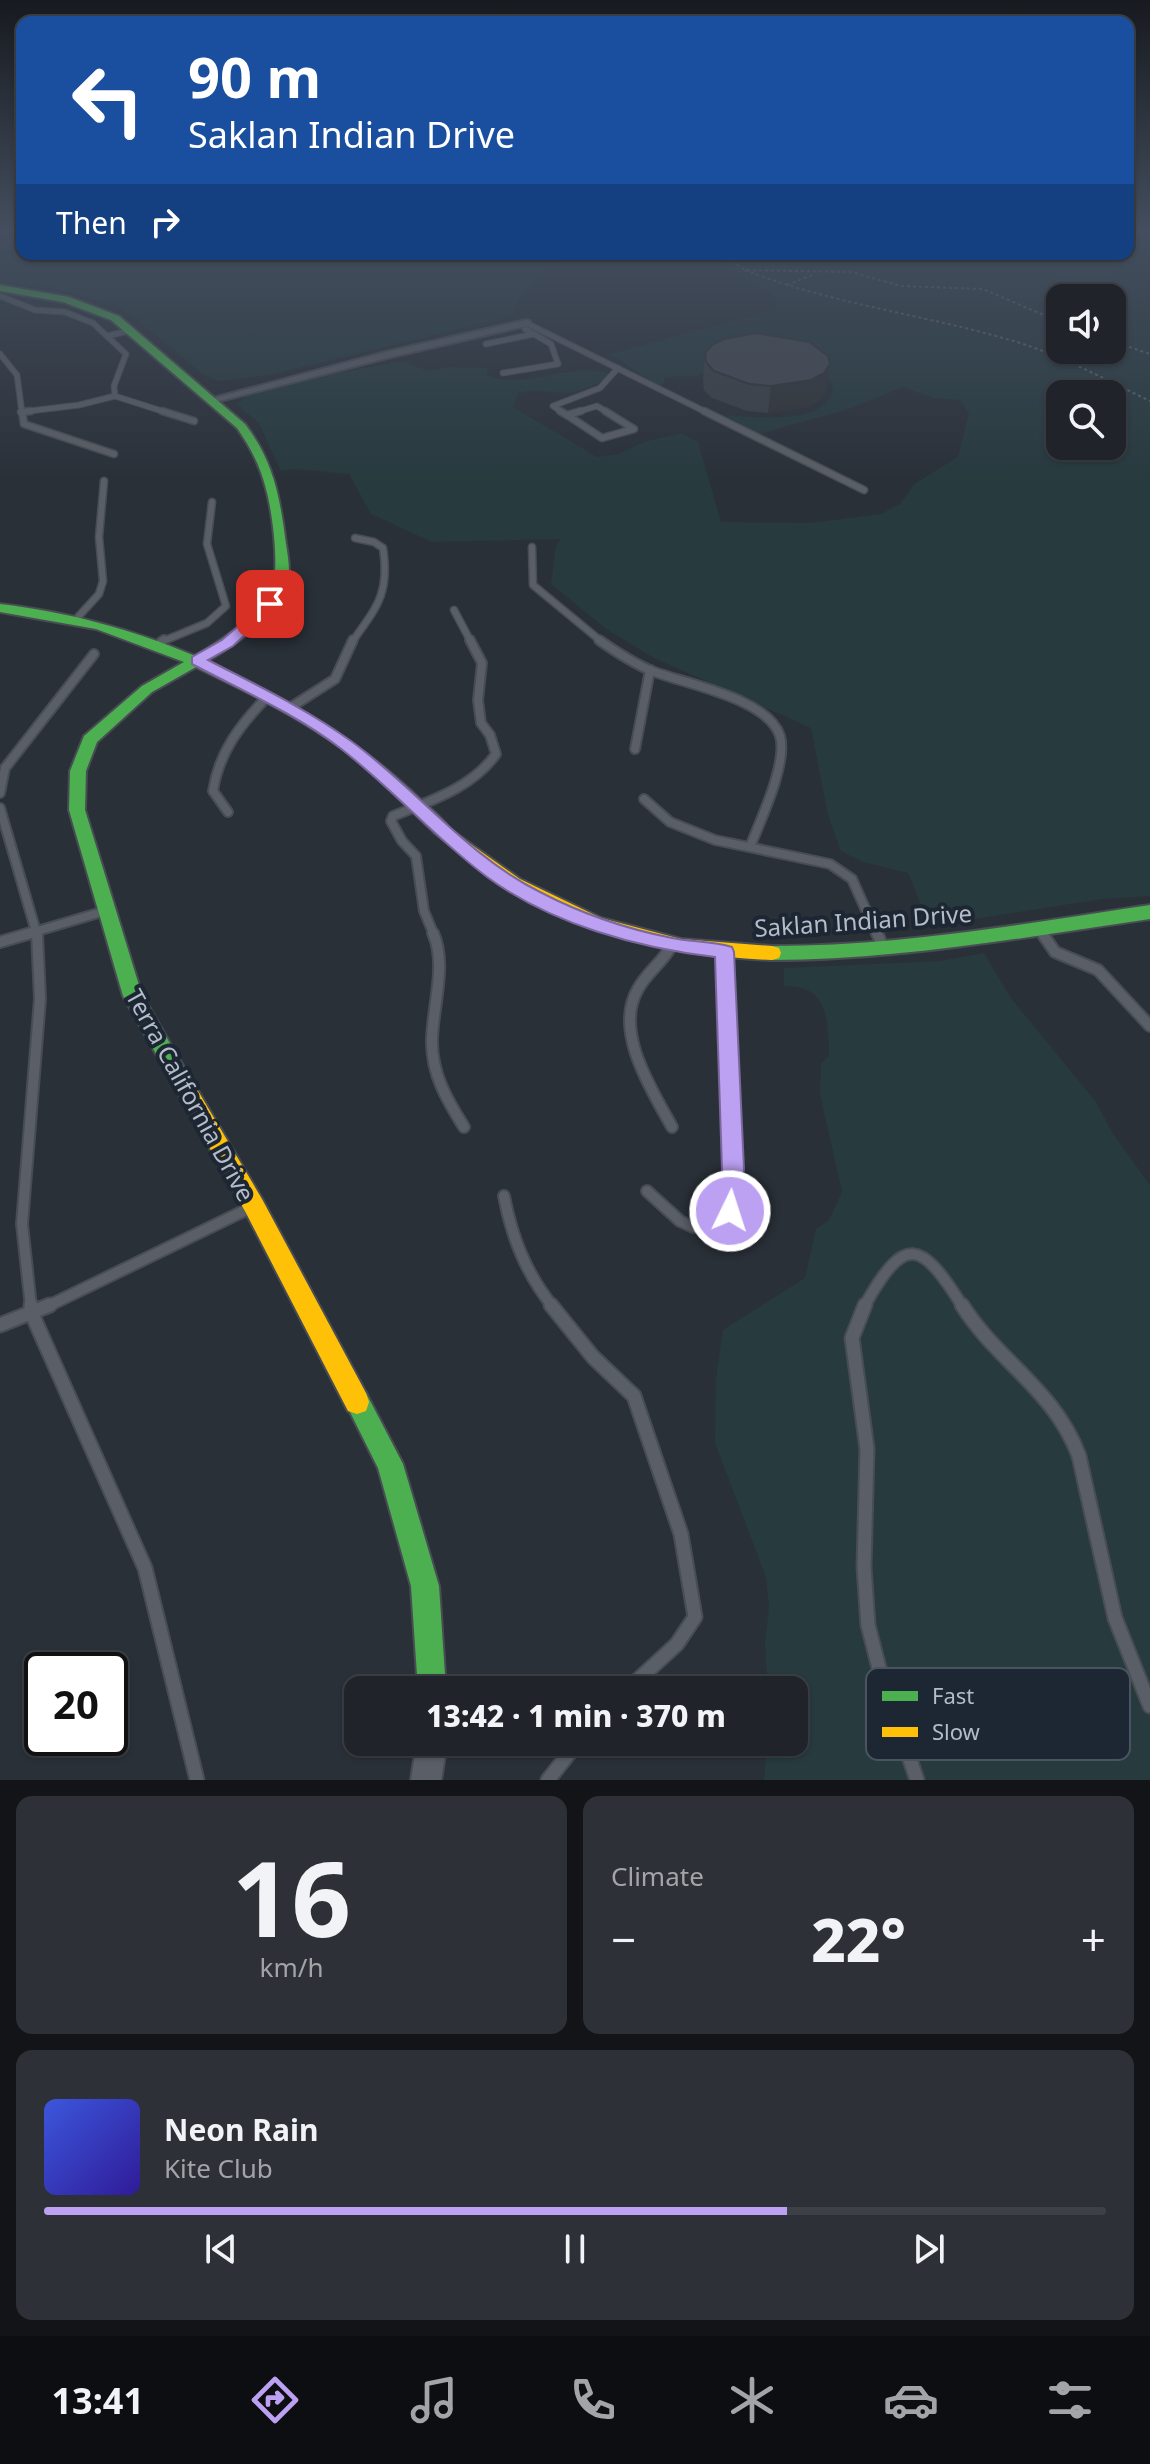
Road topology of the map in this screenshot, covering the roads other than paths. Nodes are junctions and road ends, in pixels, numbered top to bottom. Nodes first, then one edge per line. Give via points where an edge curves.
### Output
1 (70, 314) edge
2 (106, 314) edge
3 (520, 323) junction
4 (132, 330) junction
5 (534, 334) junction
6 (107, 336) junction
7 (486, 344) dead end
8 (0, 354) edge
9 (618, 368) junction
10 (503, 373) dead end
11 (115, 396) junction
12 (212, 400) junction
13 (21, 412) junction
14 (566, 415) junction
15 (194, 421) dead end
16 (114, 454) dead end
17 (104, 481) dead end
18 (864, 490) dead end
19 (212, 502) dead end
20 (355, 538) dead end
21 (532, 547) dead end
22 (0, 608) edge
23 (454, 610) dead end
24 (78, 617) junction
25 (161, 642) junction
26 (94, 654) dead end
27 (197, 660) junction
28 (650, 670) junction
29 (267, 697) junction
30 (288, 709) junction
31 (635, 749) dead end
32 (0, 793) edge
33 (644, 799) dead end
34 (416, 806) junction
35 (0, 808) edge
36 (228, 812) dead end
37 (750, 847) junction
38 (105, 911) junction
39 (1150, 912) edge
40 (1039, 928) junction
41 (37, 931) junction
42 (0, 942) edge
43 (672, 945) junction
44 (883, 947) junction
45 (725, 952) junction
46 (1150, 1026) edge
47 (464, 1127) dead end
48 (672, 1127) dead end
49 (647, 1191) dead end
50 (504, 1196) dead end
51 (254, 1206) junction
52 (32, 1314) junction
53 (0, 1325) edge
54 (879, 1668) edge
55 (431, 1676) edge
56 (642, 1676) edge
57 (1150, 1706) edge
58 (430, 1756) edge
59 (565, 1756) edge
60 (910, 1760) edge
61 (197, 1780) edge
62 (426, 1780) edge
63 (548, 1780) edge
64 (917, 1780) edge

1 - 6 lane via 93,323
2 - 4 street, Terra California Drive
3 - 5 lane
3 - 9 lane
3 - 12 street
4 - 6 lane
4 - 12 street, Terra California Drive
5 - 7 lane
5 - 10 lane via 551,344 558,364
6 - 11 lane via 126,354
8 - 13 lane via 17,375
9 - 14 lane via 614,379 595,391 553,406
9 - 18 lane
11 - 13 lane
11 - 15 lane
12 - 27 street, Terra California Drive via 241,426 264,466 273,490 282,565 280,586 270,604 228,643
13 - 16 lane via 24,424
14 - 14 lane via 602,438 634,429 597,406
17 - 24 lane via 99,537 103,581 99,594
19 - 25 lane via 207,544 226,606 221,617
20 - 30 lane via 383,548 387,574 378,605 346,651 335,679
21 - 28 lane via 533,585 616,652
22 - 24 street, Saklan Indian Drive
23 - 34 lane via 482,663 481,723 496,754 489,769
24 - 25 street, Saklan Indian Drive
25 - 27 street, Saklan Indian Drive
26 - 32 lane via 5,768
27 - 29 street, Saklan Indian Drive
27 - 38 street, Terra California Drive via 147,689 112,719 90,740 78,771 77,810
28 - 31 lane
28 - 37 lane via 760,710 780,735 779,758
29 - 30 street, Saklan Indian Drive
29 - 36 lane via 235,731 215,769 213,791
30 - 34 street, Saklan Indian Drive via 360,755
33 - 37 lane via 686,830
34 - 43 street, Saklan Indian Drive via 496,874 533,897 607,927
34 - 47 lane via 391,821 416,856 424,911 440,948 432,1042 442,1092
35 - 41 lane
37 - 44 lane via 830,864 852,879
38 - 41 lane
38 - 51 street, Terra California Drive via 133,996
39 - 40 street, Saklan Indian Drive
40 - 44 street, Saklan Indian Drive
40 - 46 lane via 1055,952 1098,970
41 - 42 lane
41 - 52 lane via 40,999 22,1224
43 - 45 street, Saklan Indian Drive
43 - 48 lane via 665,960 635,990 631,1018 639,1065
44 - 45 street, Saklan Indian Drive
45 - 49 lane via 730,1211 693,1227
50 - 56 lane via 510,1228 531,1280 593,1357 634,1396 681,1534 695,1617 677,1644
51 - 52 lane
51 - 55 street, Terra California Drive via 390,1464 425,1586
52 - 53 lane
52 - 61 lane via 145,1568
54 - 57 lane via 868,1625 867,1449 852,1338 865,1303 906,1253 918,1254 937,1271 973,1322 1071,1435 1103,1577
58 - 62 street
59 - 63 lane
60 - 64 lane

